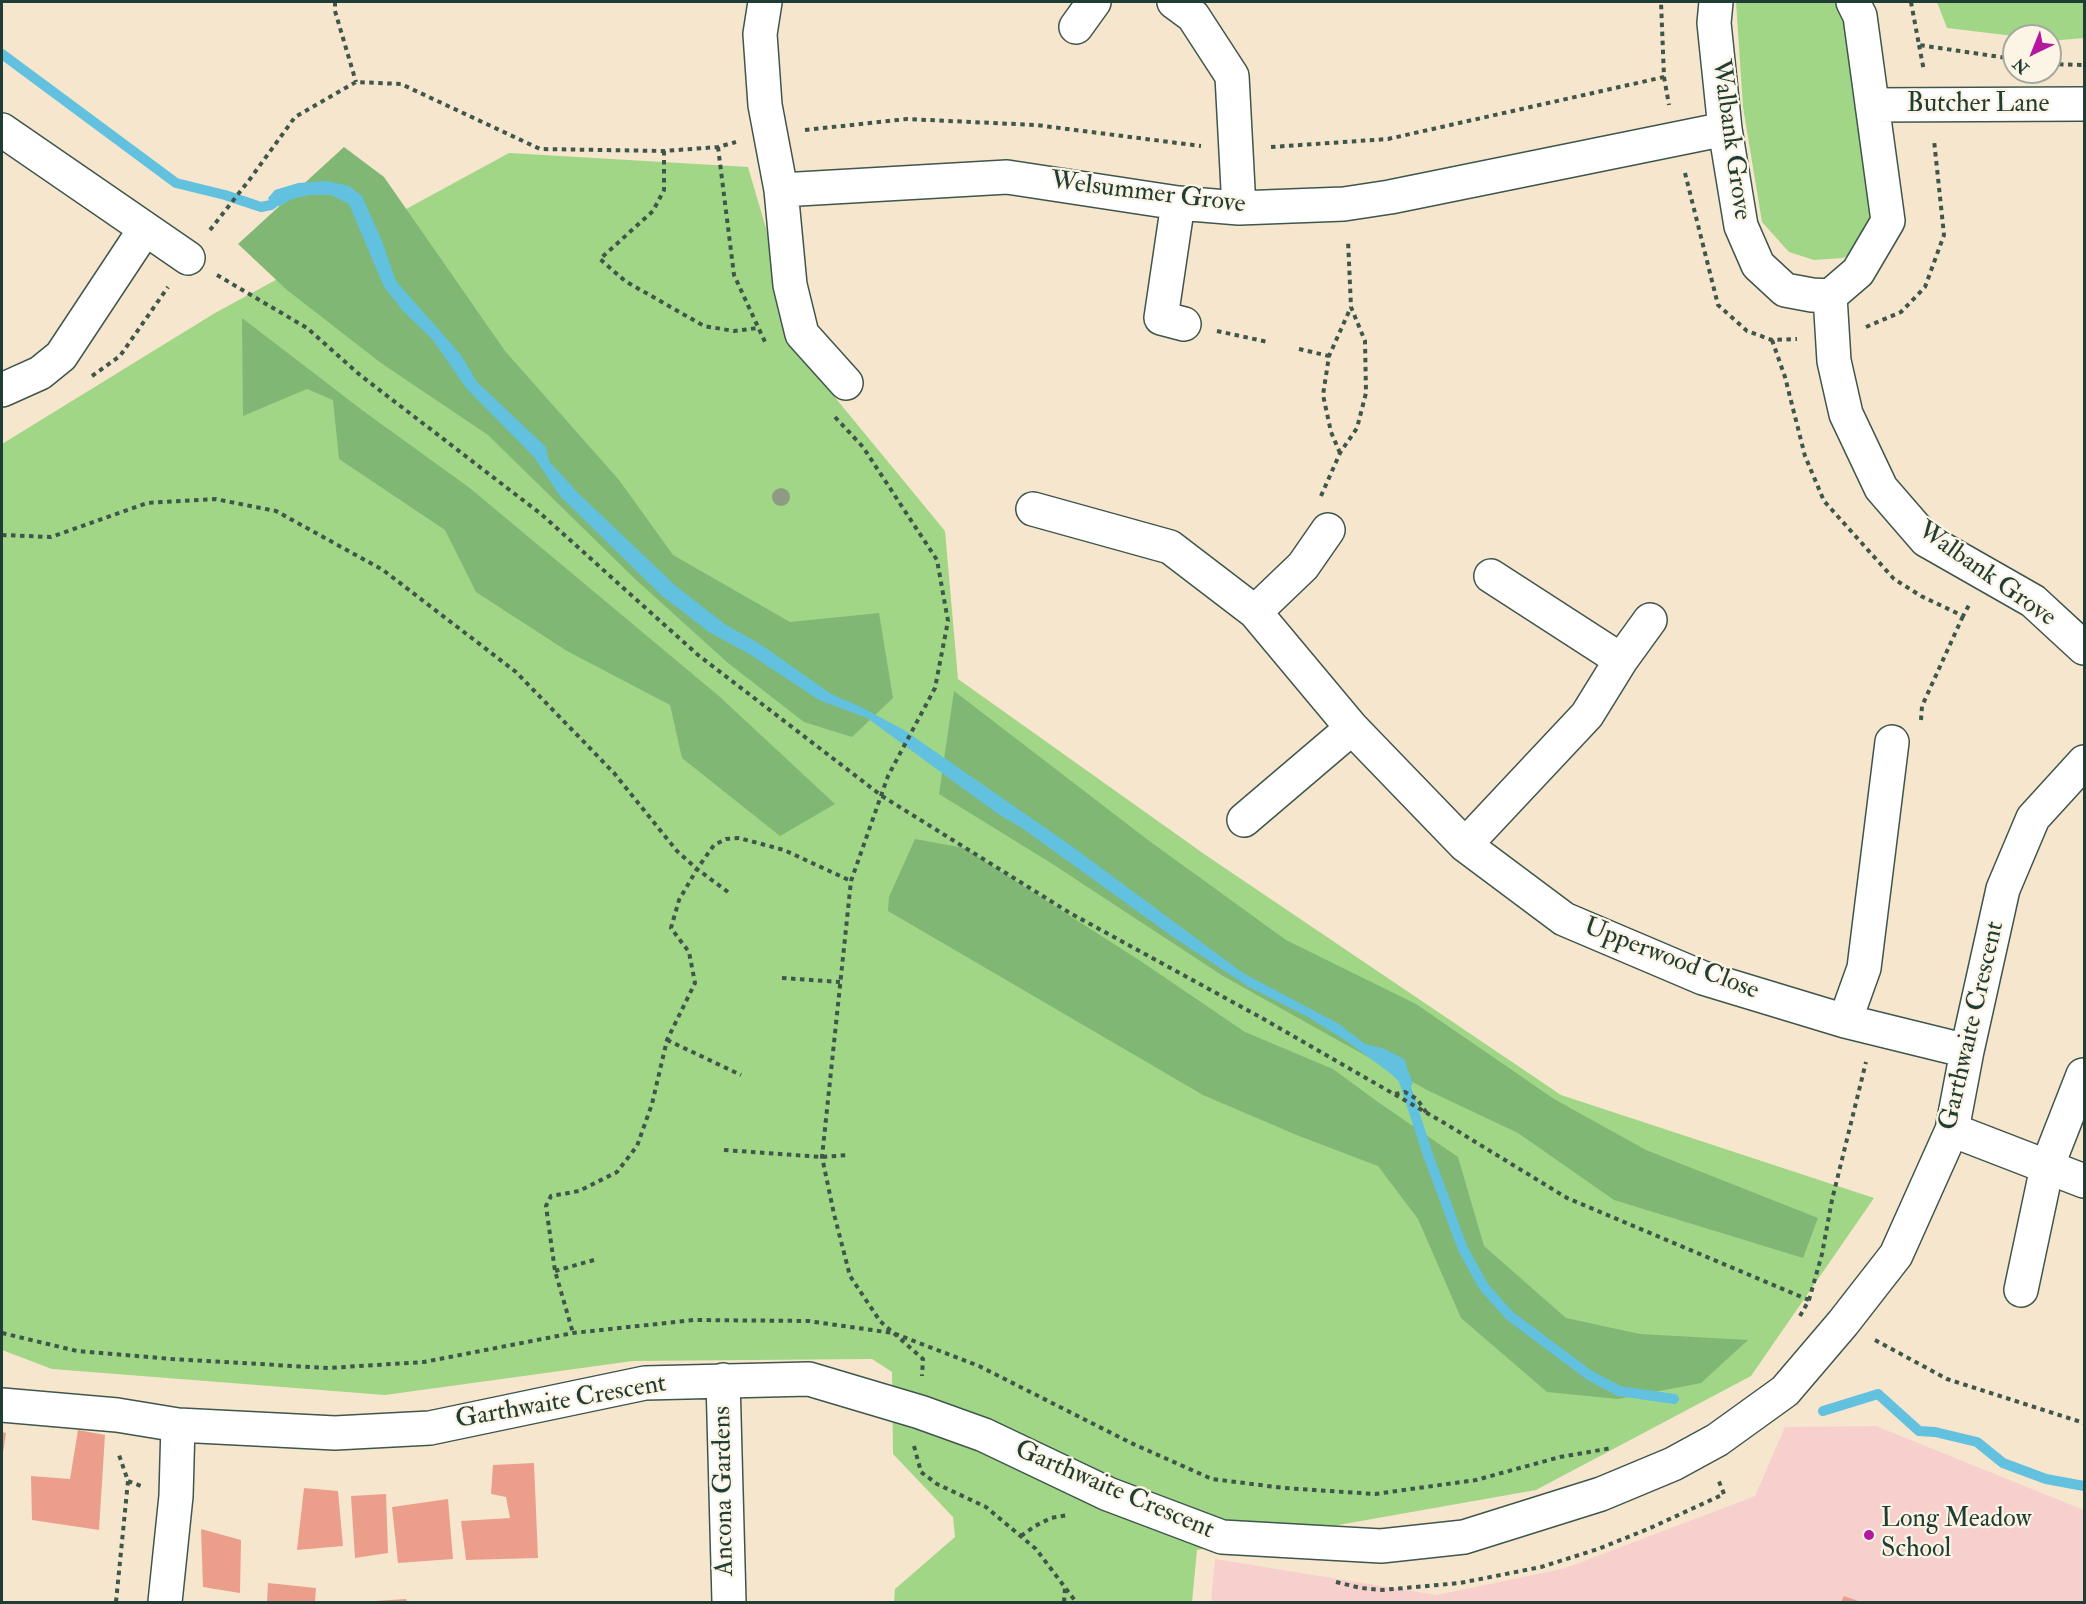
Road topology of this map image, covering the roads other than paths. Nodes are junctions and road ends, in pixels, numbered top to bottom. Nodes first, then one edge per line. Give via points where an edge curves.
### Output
1 (765, 2) edge
2 (1174, 2) edge
3 (1716, 2) edge
4 (1853, 2) edge
5 (2085, 104) edge
6 (1872, 105) junction
7 (1725, 129) junction
8 (2, 130) edge
9 (781, 190) junction
10 (1178, 203) junction
11 (1239, 208) junction
12 (146, 229) junction
13 (188, 258) road end
14 (1830, 296) junction
15 (1184, 324) road end
16 (846, 383) dead end
17 (2, 390) edge
18 (1033, 509) dead end
19 (1328, 530) road end
20 (1491, 576) dead end
21 (1256, 612) junction
22 (1650, 620) dead end
23 (2085, 648) edge
24 (1621, 660) junction
25 (1352, 728) junction
26 (1906, 735) road end
27 (2085, 762) edge
28 (1244, 820) dead end
29 (1465, 845) junction
30 (1859, 1025) junction
31 (1967, 1051) junction
32 (2084, 1075) edge
33 (1952, 1130) junction
34 (2047, 1167) junction
35 (2085, 1181) edge
36 (2021, 1290) dead end
37 (723, 1380) junction
38 (2, 1405) edge
39 (178, 1425) junction
40 (165, 1602) edge
41 (729, 1602) edge

1 - 9 street via 760,34 765,105
2 - 11 street via 1193,16 1232,76
3 - 7 street, Walbank Grove via 1714,23
4 - 6 street via 1860,16
5 - 6 street, Butcher Lane
6 - 14 street via 1888,221 1858,272
7 - 11 street, Welsummer Grove via 1390,197 1344,204
7 - 14 street, Walbank Grove via 1741,226 1758,265 1785,290
8 - 12 street
9 - 10 street, Welsummer Grove via 1007,177
9 - 16 street via 790,285 802,334
10 - 11 street, Welsummer Grove
10 - 15 street via 1161,318
12 - 13 street
12 - 17 street via 62,356 40,373
14 - 23 street, Walbank Grove via 1834,361 1846,414 1881,488 1926,540 2032,601
18 - 21 street, Upperwood Close via 1170,548
19 - 21 street via 1303,566
20 - 24 street
21 - 25 street, Upperwood Close
22 - 24 street
24 - 29 street via 1587,715
25 - 28 street
25 - 29 street, Upperwood Close
26 - 30 street via 1864,968
27 - 31 street, Garthwaite Crescent via 2033,818 2003,889
29 - 30 street, Upperwood Close via 1564,919 1703,978
30 - 31 street, Upperwood Close
31 - 33 street, Garthwaite Crescent
32 - 34 street
33 - 34 street
33 - 37 street, Garthwaite Crescent via 1896,1255 1785,1391 1717,1440 1673,1464 1601,1494 1464,1537 1381,1546 1222,1537 1108,1494 984,1435 920,1412 809,1379
34 - 35 street
34 - 36 street
37 - 39 street, Garthwaite Crescent via 645,1383 430,1428 335,1433
37 - 41 street, Ancona Gardens
38 - 39 street, Garthwaite Crescent via 117,1415
39 - 40 street via 176,1497

